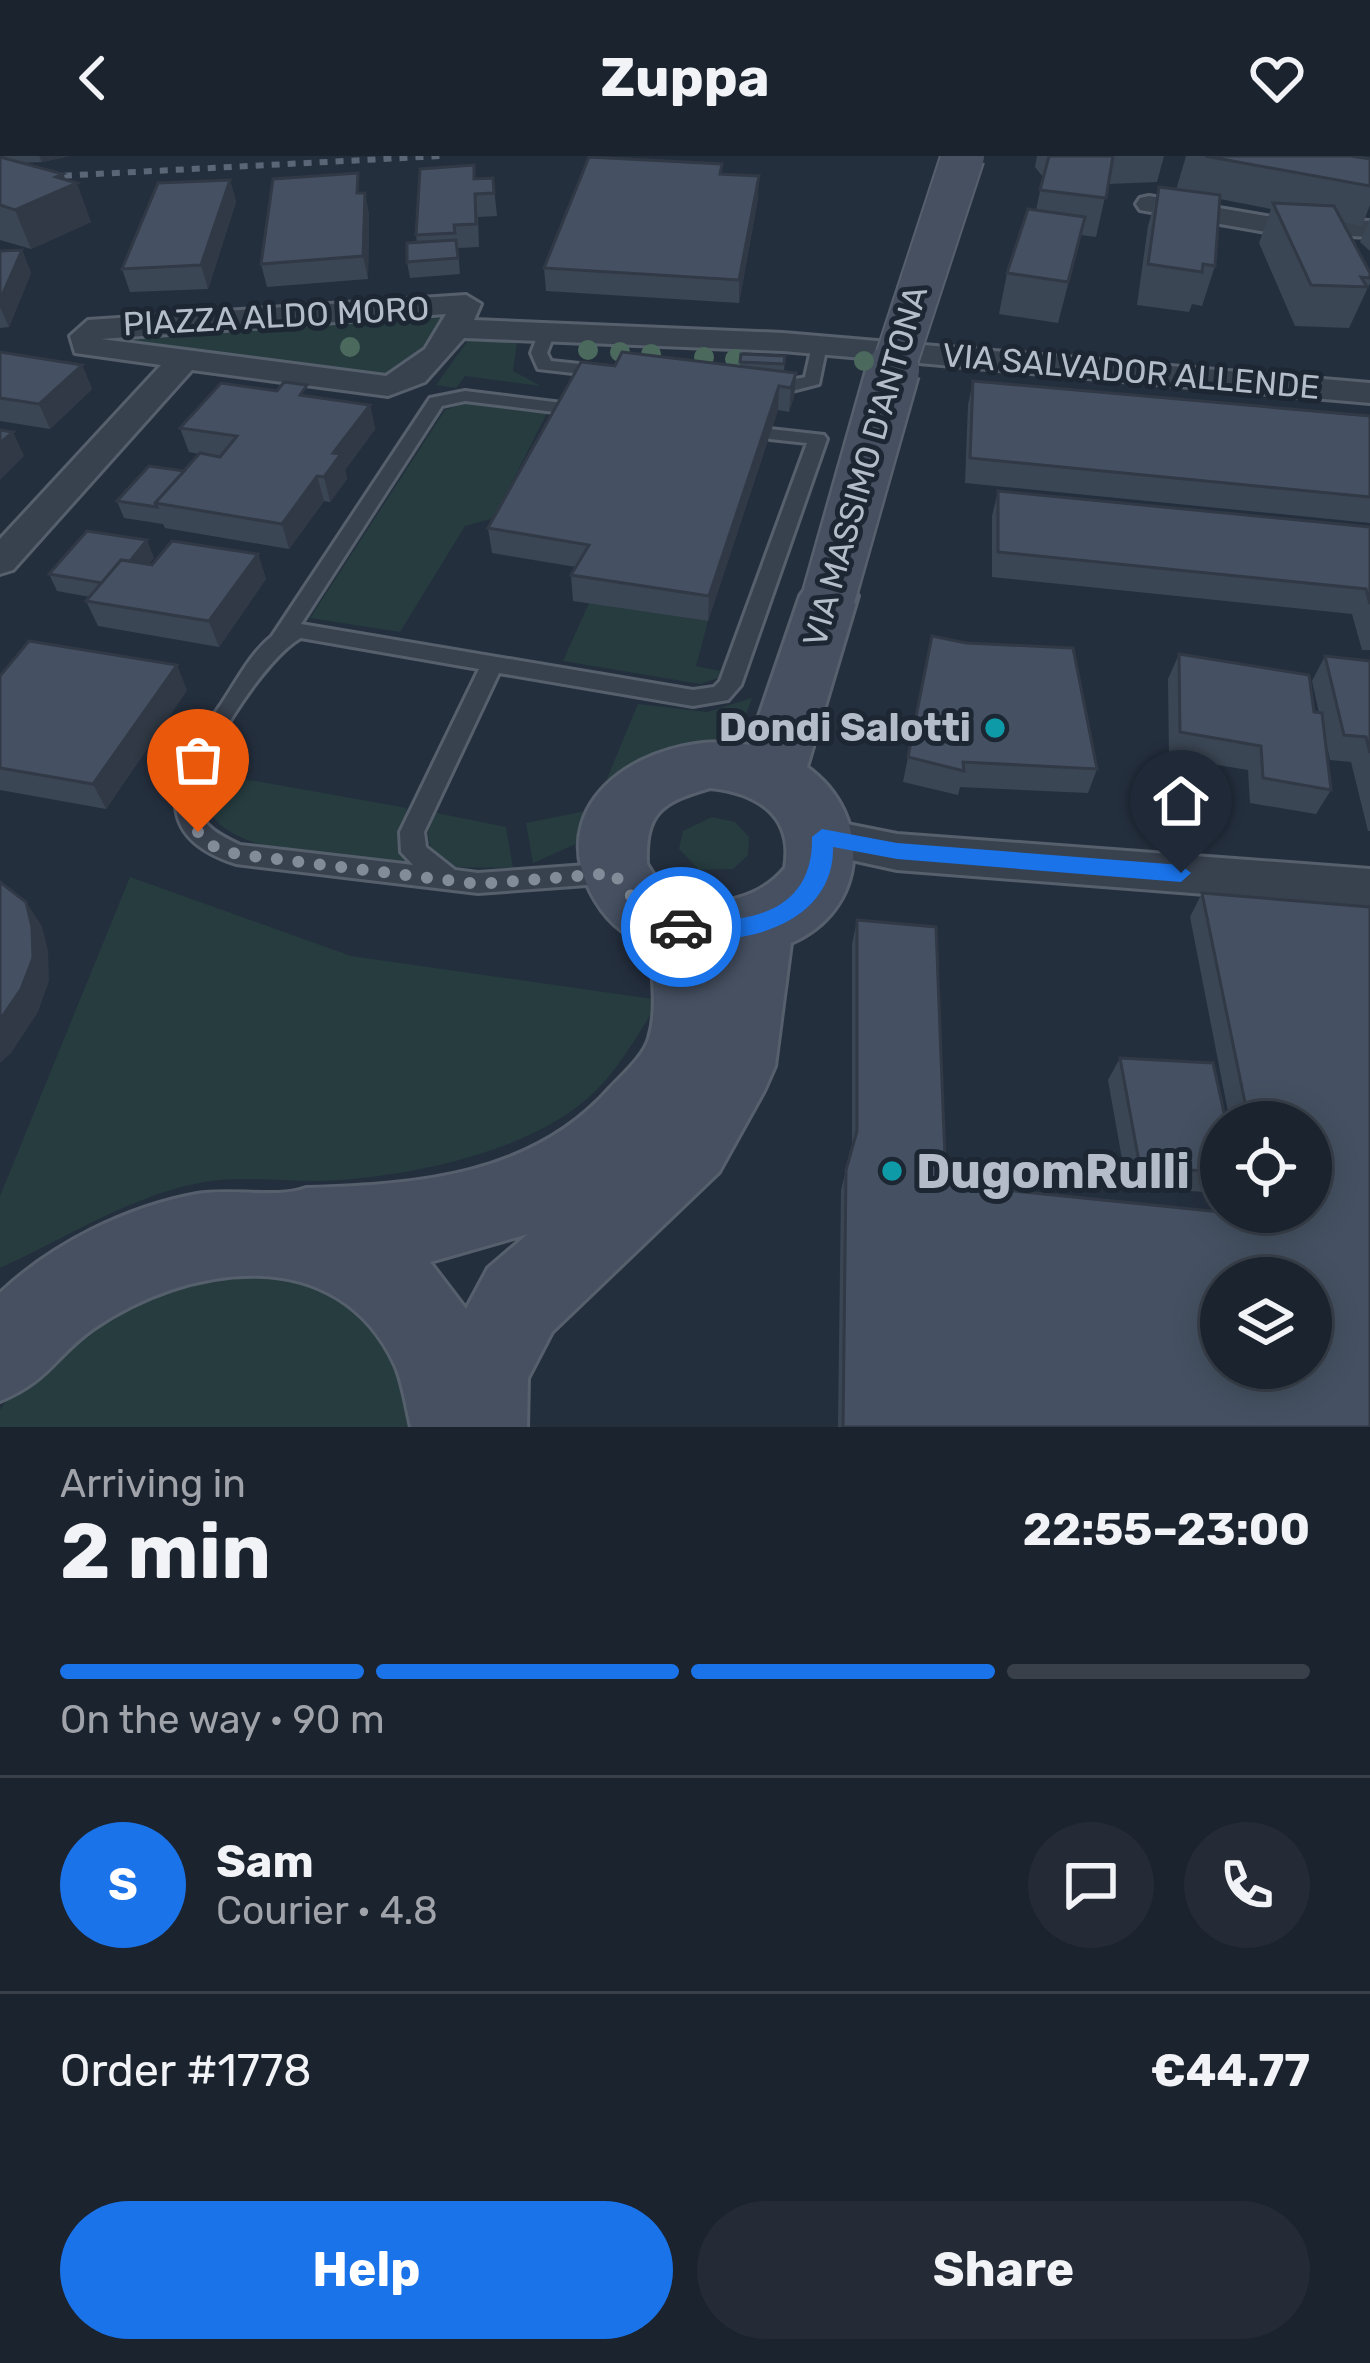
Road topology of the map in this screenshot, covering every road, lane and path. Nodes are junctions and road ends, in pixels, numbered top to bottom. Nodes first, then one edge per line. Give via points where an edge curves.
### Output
1 (963, 156) edge
2 (1148, 203) dead end
3 (1370, 229) edge
4 (456, 328) junction
5 (548, 332) junction
6 (819, 345) junction
7 (182, 362) junction
8 (627, 374) edge
9 (745, 382) edge
10 (1370, 393) edge
11 (570, 409) edge
12 (770, 434) edge
13 (0, 562) edge
14 (283, 636) junction
15 (493, 662) junction
16 (771, 777) junction
17 (822, 837) junction
18 (614, 873) junction
19 (452, 880) junction
20 (1370, 888) edge
21 (721, 928) junction
22 (281, 1230) junction
23 (81, 1282) junction
24 (0, 1315) edge
25 (0, 1355) edge
26 (459, 1427) edge
27 (479, 1427) edge

1 - 16 street, VIA MASSIMO D'ANTONA, bridge
2 - 3 street via 1266,224
4 - 5 street, VIA SALVADOR ALLENDE
4 - 7 street, PIAZZA ALDO MORO via 414,381 388,386
4 - 7 street, PIAZZA ALDO MORO via 466,304 100,326 85,336 86,346
5 - 6 street, VIA SALVADOR ALLENDE
5 - 8 lane via 539,353 544,365
6 - 9 lane via 813,380
6 - 10 street, VIA SALVADOR ALLENDE
7 - 13 street
11 - 14 lane via 465,396 436,402
12 - 15 lane, VIA MASSIMO D'ANTONA via 818,439 721,694 693,698
14 - 15 lane, VIA MASSIMO D'ANTONA via 317,632
14 - 19 lane via 192,763 186,812 198,832 236,854
15 - 19 lane via 412,832 413,852
16 - 17 street via 813,813
16 - 18 street via 710,764 651,781 613,821
17 - 20 street via 897,851
17 - 21 street via 823,859 802,899
18 - 19 lane via 499,884
18 - 21 street via 654,916
21 - 22 street via 685,1050 642,1115 607,1150 541,1188 458,1218 378,1230
21 - 27 street via 736,1066 690,1145 520,1300 482,1371
22 - 23 street via 216,1230 148,1248
22 - 26 street via 338,1246 388,1278 427,1325 453,1385
23 - 24 street
23 - 25 street

